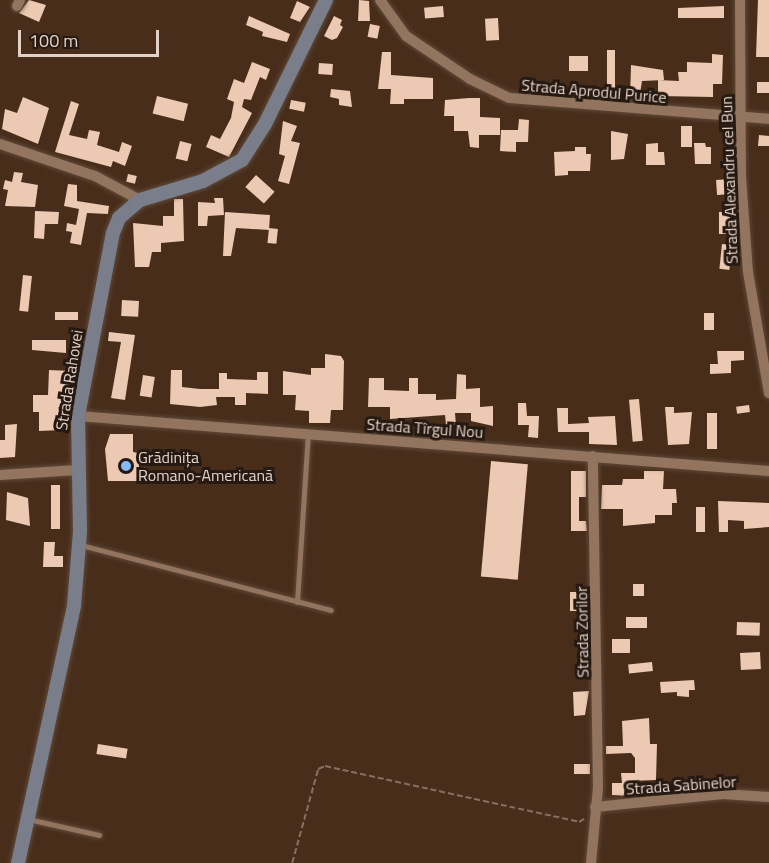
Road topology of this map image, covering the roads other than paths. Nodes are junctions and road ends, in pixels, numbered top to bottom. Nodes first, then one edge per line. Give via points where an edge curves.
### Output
1 (326, 0) edge
2 (380, 0) edge
3 (740, 0) edge
4 (741, 119) junction
5 (769, 119) edge
6 (0, 144) edge
7 (140, 200) junction
8 (769, 393) edge
9 (78, 416) junction
10 (308, 434) junction
11 (593, 456) junction
12 (77, 470) junction
13 (769, 471) edge
14 (0, 475) edge
15 (80, 545) junction
16 (297, 602) junction
17 (331, 610) dead end
18 (769, 797) edge
19 (595, 807) junction
20 (28, 819) junction
21 (99, 835) dead end
22 (18, 863) edge
23 (591, 863) edge

1 - 7 main road, Strada Rahovei via 265,124 242,160 203,181
2 - 4 street, Strada Aprodul Purice via 406,36 470,79 509,98
3 - 4 street, Strada Alexandru cel Bun
4 - 5 street, Strada Aprodul Purice
4 - 8 street, Strada Alexandru cel Bun via 748,272
6 - 7 street via 95,176
7 - 9 main road, Strada Rahovei via 119,218 113,233
9 - 10 street, Strada Tîrgul Nou
9 - 12 main road, Strada Rahovei
10 - 11 street, Strada Tîrgul Nou
10 - 16 lane
11 - 13 street, Strada Tîrgul Nou
11 - 19 street, Strada Zorilor via 598,787
12 - 14 street
12 - 15 main road, Strada Rahovei
15 - 16 lane
15 - 20 main road, Strada Rahovei via 74,606
16 - 17 lane
18 - 19 street, Strada Sabinelor via 723,794
19 - 23 street, Strada Zorilor
20 - 21 lane
20 - 22 main road, Strada Rahovei

